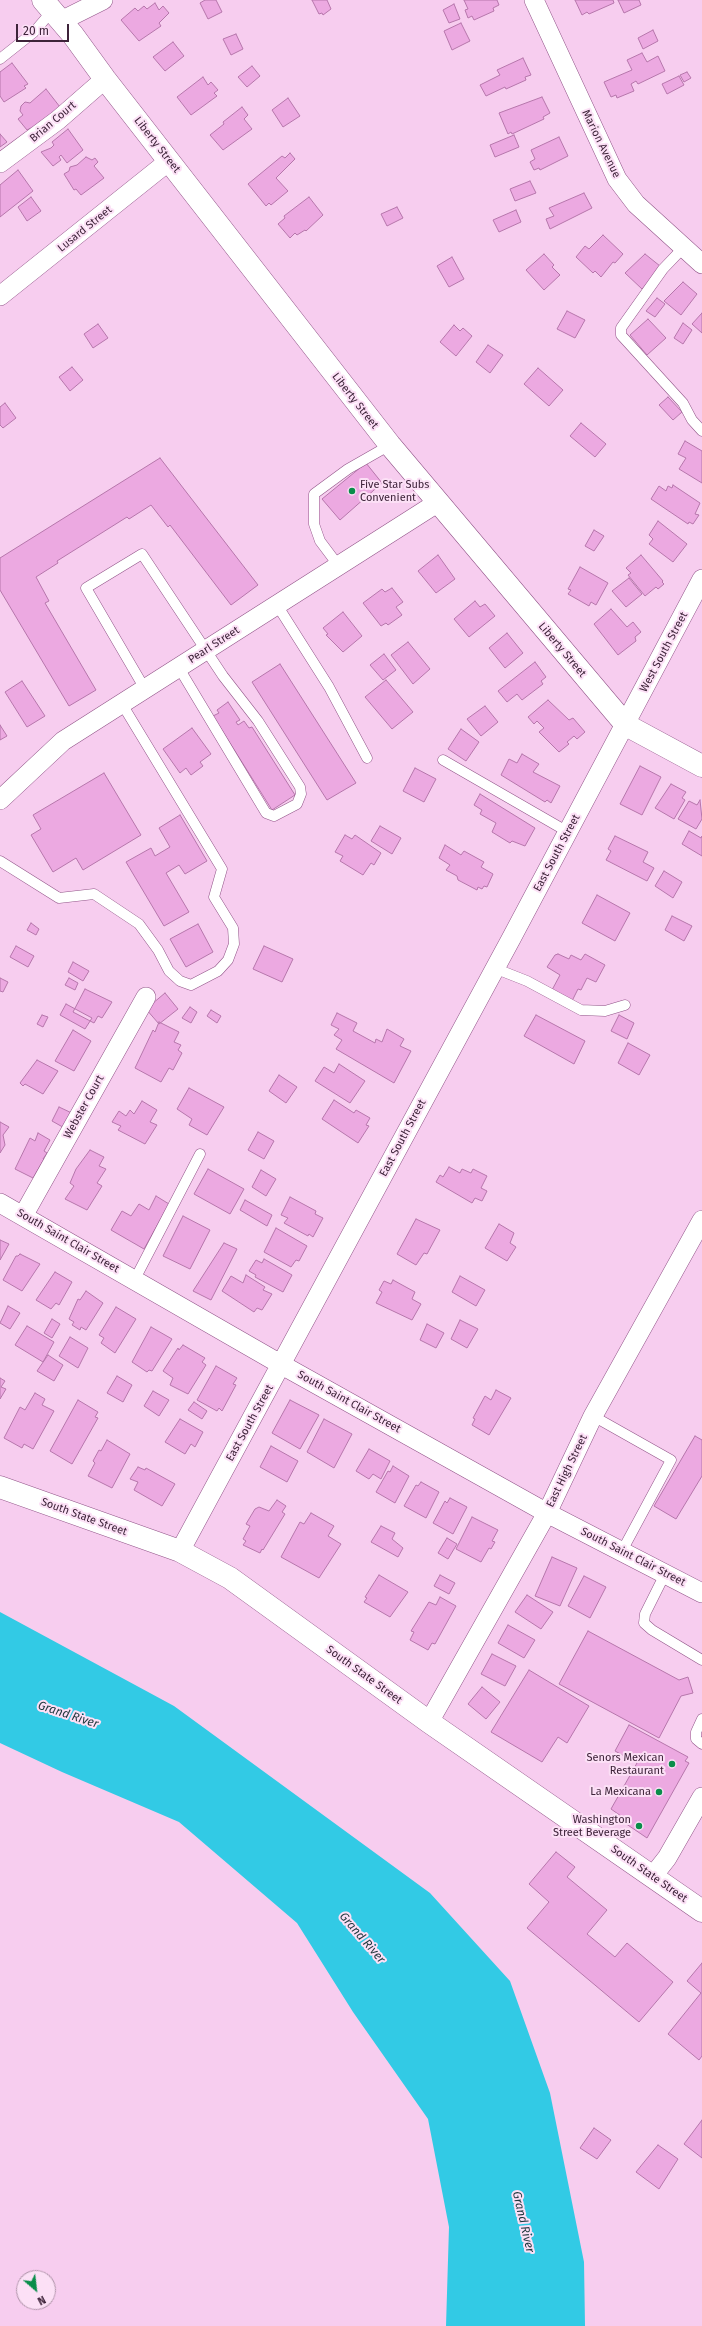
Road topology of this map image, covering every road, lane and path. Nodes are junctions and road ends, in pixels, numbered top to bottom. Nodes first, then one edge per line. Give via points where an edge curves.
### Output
1 (103, 0) edge
2 (534, 0) edge
3 (52, 11) edge
4 (0, 59) edge
5 (105, 79) junction
6 (169, 162) junction
7 (0, 163) edge
8 (684, 247) junction
9 (702, 264) edge
10 (0, 296) edge
11 (702, 431) edge
12 (390, 445) junction
13 (437, 503) junction
14 (338, 565) junction
15 (702, 579) edge
16 (277, 605) junction
17 (207, 650) junction
18 (179, 668) junction
19 (145, 689) junction
20 (122, 704) junction
21 (626, 725) junction
22 (367, 758) dead end
23 (443, 760) dead end
24 (702, 766) edge
25 (0, 800) edge
26 (568, 832) junction
27 (0, 861) edge
28 (494, 968) junction
29 (146, 997) dead end
30 (625, 1005) dead end
31 (200, 1154) dead end
32 (0, 1203) edge
33 (23, 1216) junction
34 (702, 1220) edge
35 (135, 1279) junction
36 (282, 1365) junction
37 (593, 1416) junction
38 (0, 1487) edge
39 (547, 1513) junction
40 (180, 1551) junction
41 (622, 1551) junction
42 (665, 1574) junction
43 (702, 1593) edge
44 (702, 1660) edge
45 (702, 1719) edge
46 (429, 1722) junction
47 (702, 1744) edge
48 (702, 1797) edge
49 (652, 1877) junction
50 (702, 1911) edge

1 - 3 street
2 - 8 street, Marion Avenue via 617,179 636,204
3 - 4 lane via 34,32
3 - 5 street, Liberty Street
5 - 6 street, Liberty Street
5 - 7 street, Brian Court via 58,120
6 - 10 street, Lusard Street
6 - 12 street, Liberty Street
8 - 9 street, Marion Avenue
8 - 11 lane via 663,269 621,328 621,335 683,403 692,420
12 - 13 street, Liberty Street
12 - 14 lane via 348,469 314,494 314,524 318,536
13 - 14 street, Pearl Street
13 - 21 street, Liberty Street
14 - 16 street, Pearl Street
15 - 21 street, West South Street
16 - 17 street, Pearl Street
16 - 22 lane via 329,687
17 - 18 street, Pearl Street
17 - 18 lane via 223,676 258,721 300,787 298,804 274,816 266,813
17 - 19 lane via 142,554 86,588
18 - 19 street, Pearl Street
19 - 20 street, Pearl Street
20 - 25 street, Pearl Street via 63,741
20 - 27 lane via 222,869 214,897 233,928 234,944 228,960 206,979 192,985 180,981 169,971 158,950 139,924 126,915 94,894 59,898
21 - 24 street, Liberty Street
21 - 26 street, East South Street
23 - 26 lane
26 - 28 street, East South Street
28 - 30 lane via 527,981 581,1010 605,1011
28 - 36 street, East South Street
29 - 33 street, Webster Court
31 - 35 lane
32 - 33 street, South Saint Clair Street
33 - 35 street, South Saint Clair Street
34 - 37 street, East High Street
35 - 36 street, South Saint Clair Street
36 - 39 street, South Saint Clair Street
36 - 40 street, East South Street
37 - 39 street, East High Street
37 - 41 lane via 671,1460
38 - 40 street, South State Street
39 - 41 street, South Saint Clair Street
39 - 46 street, East High Street
40 - 46 street, South State Street via 230,1578
41 - 42 street, South Saint Clair Street
42 - 43 street, South Saint Clair Street
42 - 44 lane via 645,1614 644,1623
45 - 47 lane via 696,1732 696,1739
46 - 49 street, South State Street
48 - 49 street via 667,1858
49 - 50 street, South State Street

